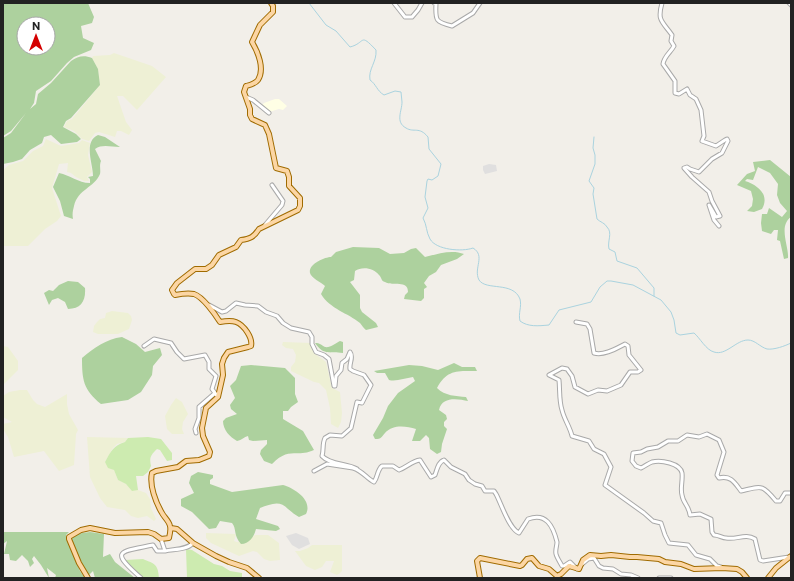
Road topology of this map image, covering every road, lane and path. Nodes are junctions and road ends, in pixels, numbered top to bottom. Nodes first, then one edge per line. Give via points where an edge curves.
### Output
1 (271, 3) edge
2 (394, 3) edge
3 (422, 3) edge
4 (434, 3) edge
5 (480, 3) edge
6 (662, 3) edge
7 (789, 3) edge
8 (791, 5) edge
9 (245, 96) junction
10 (269, 113) dead end
11 (272, 185) dead end
12 (720, 226) dead end
13 (263, 227) junction
14 (206, 304) junction
15 (576, 322) dead end
16 (144, 346) dead end
17 (216, 395) junction
18 (196, 433) dead end
19 (357, 469) junction
20 (314, 470) dead end
21 (791, 492) edge
22 (171, 528) junction
23 (161, 539) junction
24 (192, 543) junction
25 (165, 551) junction
26 (791, 556) edge
27 (582, 564) junction
28 (577, 568) junction
29 (722, 568) junction
30 (88, 578) edge
31 (140, 578) edge
32 (259, 578) edge
33 (480, 578) edge
34 (638, 578) edge
35 (659, 578) edge
36 (671, 578) edge
37 (747, 578) edge
38 (768, 578) edge

1 - 9 main road via 273,12 260,25 252,42 260,60 260,74 255,83 246,86
2 - 3 street via 405,17 412,17
4 - 5 street via 437,20 452,26 473,13
6 - 12 street via 659,16 672,34 674,46 663,64 675,81 675,93 679,94 687,89 696,99 702,110 702,141 716,146 728,140 722,154 712,159 699,172 684,168 709,192 720,216 716,217 709,205 710,209 714,221
7 - 8 street
9 - 10 street
9 - 13 main road via 252,120 265,125 269,134 276,168 287,171 289,186 301,202 298,210
11 - 13 street via 283,201
13 - 14 main road via 249,239 241,240 236,247 220,255 206,269 195,268 172,290 175,296 194,294
14 - 17 main road via 220,322 236,322 243,327 252,343 251,346 228,352 222,364 222,375
14 - 19 street via 222,312 236,303 254,305 274,314 291,328 309,332 316,352 329,359 334,386 342,363 350,352 350,369 364,375 371,385 362,403 357,402 352,428 342,436 330,435 325,438 322,456 326,460
15 - 29 street via 587,324 590,329 594,353 612,350 625,344 628,346 629,355 641,370 630,372 621,384 607,392 598,390 588,394 575,387 567,369 562,368 549,375 559,380 561,409 572,436 589,441 594,449 604,454 611,467 605,485 653,522 661,522 665,537 670,543 688,545 696,555 710,559
16 - 17 street via 154,339 171,343 184,359 205,355 209,369 216,376 212,389
17 - 18 street via 198,408
17 - 22 main road via 206,408 202,428 210,452 208,456 186,461 178,468 152,473 151,480 156,499
19 - 20 street via 327,464
19 - 28 street via 374,482 382,466 393,466 399,470 420,460 431,476 435,475 438,466 444,460 465,474 469,480 482,486 485,491 494,491 516,532 519,533 528,519 537,516 545,518 557,543 556,553 562,566 570,562
21 - 26 street via 785,493 780,501 776,501 763,488 741,491 731,478 719,478 717,475 724,452 719,440 707,434 699,437 687,435 678,441 668,440 658,447 634,452 632,461 636,466 642,468 659,461 680,469 683,501 689,507 690,514 700,514 711,519 714,535 728,539 746,536 755,539 760,560
22 - 23 main road via 169,538
22 - 24 main road
23 - 25 street
23 - 30 main road via 148,532 115,533 90,528 81,530 69,537 81,568
24 - 25 street via 186,548
24 - 32 main road via 247,568
25 - 31 street via 157,551 153,545 121,554 123,561
26 - 38 main road
27 - 28 main road
27 - 29 main road via 590,555 614,555 658,559 694,570
27 - 34 street via 594,558 603,568
28 - 33 main road via 569,566 556,576 549,569 539,566 532,558 527,558 520,566 480,558 477,561
29 - 37 main road via 740,570
35 - 36 street

